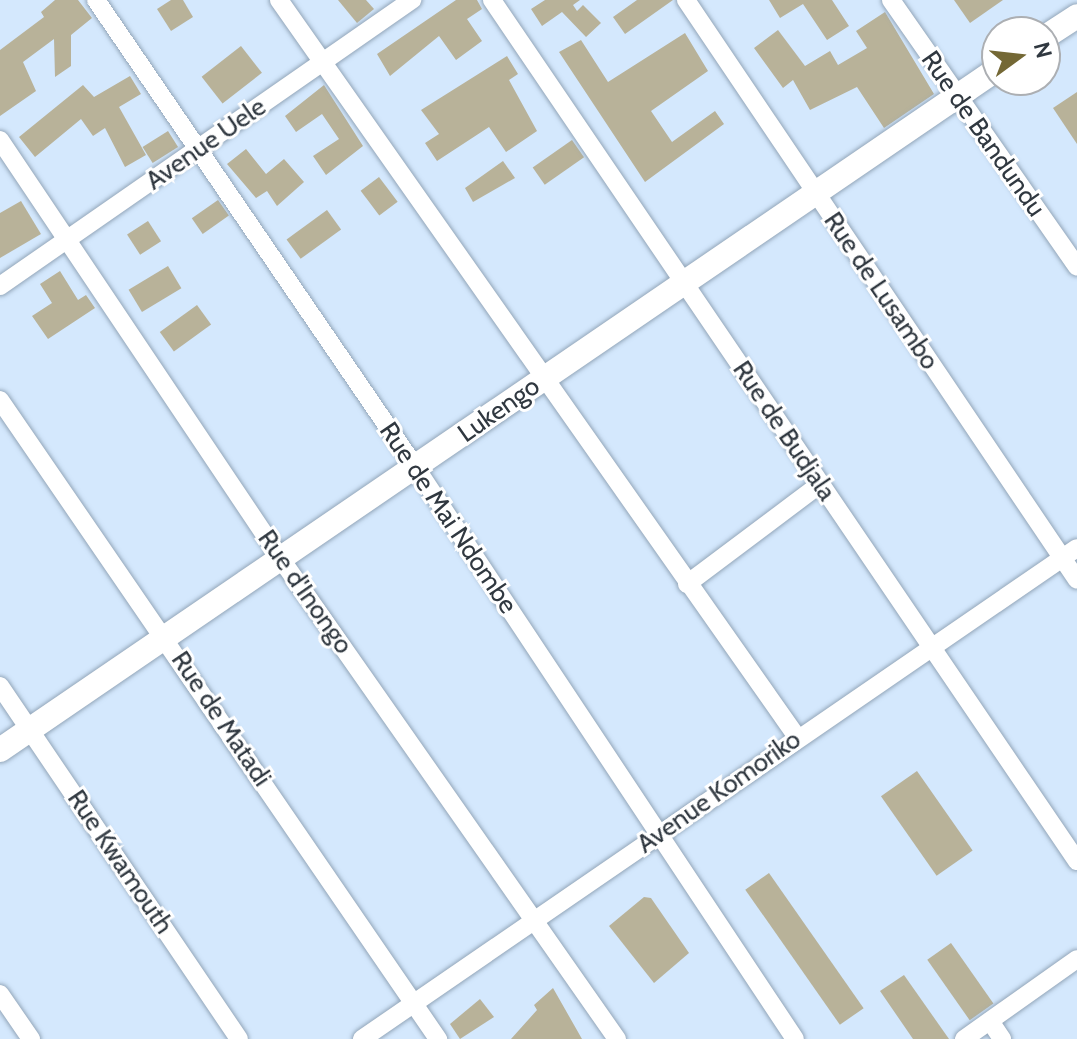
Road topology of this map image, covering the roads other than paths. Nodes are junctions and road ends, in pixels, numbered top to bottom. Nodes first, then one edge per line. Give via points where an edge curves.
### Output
1 (96, 0) edge
2 (279, 0) edge
3 (412, 0) edge
4 (492, 0) edge
5 (686, 0) edge
6 (891, 0) edge
7 (322, 62) junction
8 (981, 80) edge
9 (956, 97) junction
10 (0, 140) edge
11 (197, 152) junction
12 (816, 195) junction
13 (69, 238) junction
14 (1077, 267) edge
15 (683, 280) junction
16 (0, 286) edge
17 (541, 380) junction
18 (0, 400) edge
19 (416, 468) junction
20 (820, 484) junction
21 (1070, 553) edge
22 (281, 559) junction
23 (1077, 580) edge
24 (687, 584) junction
25 (167, 640) junction
26 (930, 648) junction
27 (0, 686) edge
28 (30, 730) junction
29 (797, 737) junction
30 (0, 750) edge
31 (657, 837) junction
32 (1077, 861) edge
33 (535, 915) junction
34 (1077, 959) edge
35 (0, 994) edge
36 (413, 1003) junction
37 (990, 1021) junction
38 (31, 1039) edge
39 (239, 1039) edge
40 (362, 1039) edge
41 (438, 1039) edge
42 (617, 1039) edge
43 (795, 1039) edge
44 (964, 1039) edge
45 (1002, 1039) edge

1 - 11 street, Rue de Mai Ndombe
2 - 7 street
3 - 7 street, Avenue Uele
4 - 15 street, Rue de Budjala
5 - 12 street, Rue de Lusambo
6 - 9 street, Rue de Bandundu
7 - 11 street, Avenue Uele
7 - 17 street
8 - 9 street, Lukengo
9 - 12 street, Lukengo
9 - 14 street, Rue de Bandundu
10 - 13 street, Rue d'Inongo
11 - 13 street, Avenue Uele
11 - 19 street, Rue de Mai Ndombe
12 - 15 street, Lukengo
12 - 21 street, Rue de Lusambo
13 - 16 street, Avenue Uele
13 - 22 street, Rue d'Inongo
15 - 17 street, Lukengo
15 - 20 street, Rue de Budjala
17 - 19 street, Lukengo
17 - 24 street
18 - 25 street, Rue de Matadi
19 - 22 street, Lukengo
19 - 31 street, Rue de Mai Ndombe
20 - 24 street
20 - 26 street, Rue de Budjala
21 - 23 street, Rue de Lusambo
21 - 26 street, Avenue Komoriko
22 - 25 street, Lukengo
22 - 33 street, Rue d'Inongo
24 - 29 street
25 - 28 street, Lukengo
25 - 36 street, Rue de Matadi
26 - 29 street, Avenue Komoriko
26 - 32 street, Rue de Budjala
27 - 28 street, Rue Kwamouth
28 - 30 street, Lukengo
28 - 39 street, Rue Kwamouth
29 - 31 street, Avenue Komoriko
31 - 33 street, Avenue Komoriko
31 - 43 street, Rue de Mai Ndombe
33 - 36 street, Avenue Komoriko
33 - 42 street, Rue d'Inongo
34 - 37 street
35 - 38 street
36 - 40 street, Avenue Komoriko
36 - 41 street, Rue de Matadi
37 - 44 street
37 - 45 street

